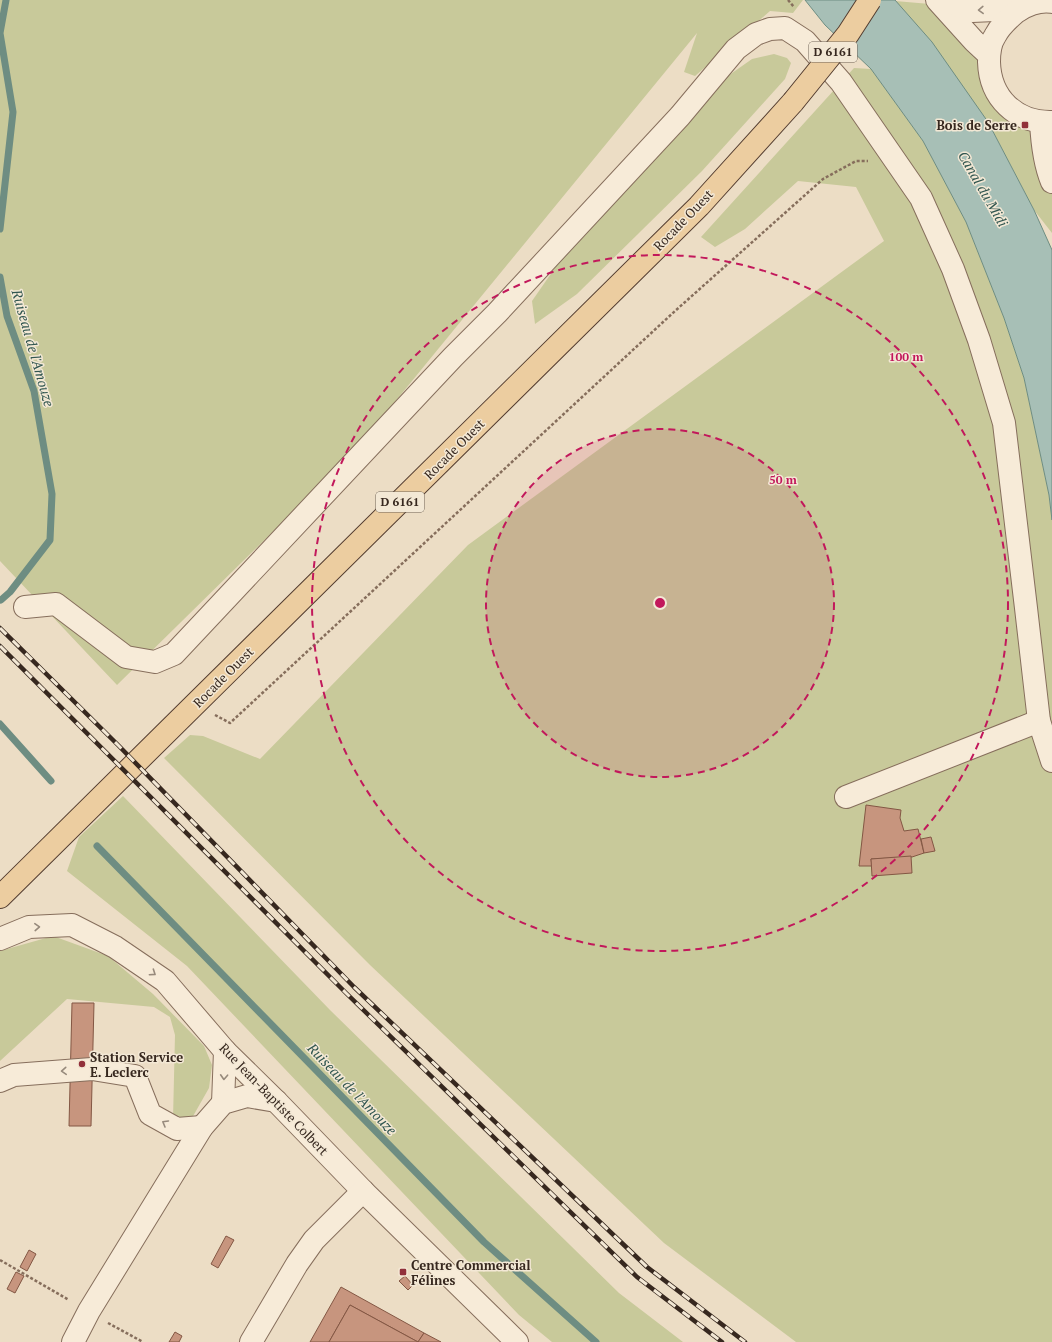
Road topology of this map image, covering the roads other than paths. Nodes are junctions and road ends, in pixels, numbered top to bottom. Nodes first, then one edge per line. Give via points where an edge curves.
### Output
1 (870, 0) edge
2 (937, 0) edge
3 (944, 0) edge
4 (1036, 4) edge
5 (989, 55) junction
6 (1047, 122) edge
7 (1052, 182) edge
8 (25, 607) dead end
9 (1039, 721) junction
10 (1052, 761) edge
11 (846, 796) dead end
12 (23, 874) junction
13 (0, 887) edge
14 (0, 897) edge
15 (0, 939) edge
16 (225, 1052) junction
17 (0, 1081) edge
18 (276, 1101) junction
19 (222, 1103) junction
20 (202, 1127) junction
21 (363, 1191) junction
22 (73, 1342) edge
23 (251, 1342) edge
24 (517, 1342) edge

1 - 12 main road, Rocade Ouest / D 6161, bridge via 848,34 793,102 693,211
2 - 5 street
4 -> 3 street via 972,11
4 - 5 street via 1005,21 994,37
5 - 6 street via 989,74 996,92 1008,107 1023,117
6 - 7 street via 1042,142
8 - 9 street via 56,604 126,657 155,662 174,654 680,116 736,49 756,34 770,29 785,28 805,41 840,82 896,162 921,198 953,269 979,340 1004,424
9 - 10 street
9 - 11 street
12 - 13 street
12 - 14 main road, Rocade Ouest / D 6161
15 -> 16 street, Rue Jean-Baptiste Colbert via 29,927 72,925 115,947 165,981
16 - 18 street, Rue Jean-Baptiste Colbert
16 -> 19 street
20 -> 17 street via 177,1129 150,1114 135,1076 92,1069 14,1075
18 - 19 street via 247,1096
18 - 21 street, Rue Jean-Baptiste Colbert
19 - 20 street
20 - 22 street via 88,1311
21 - 23 street via 314,1240
21 - 24 street, Rue Jean-Baptiste Colbert

